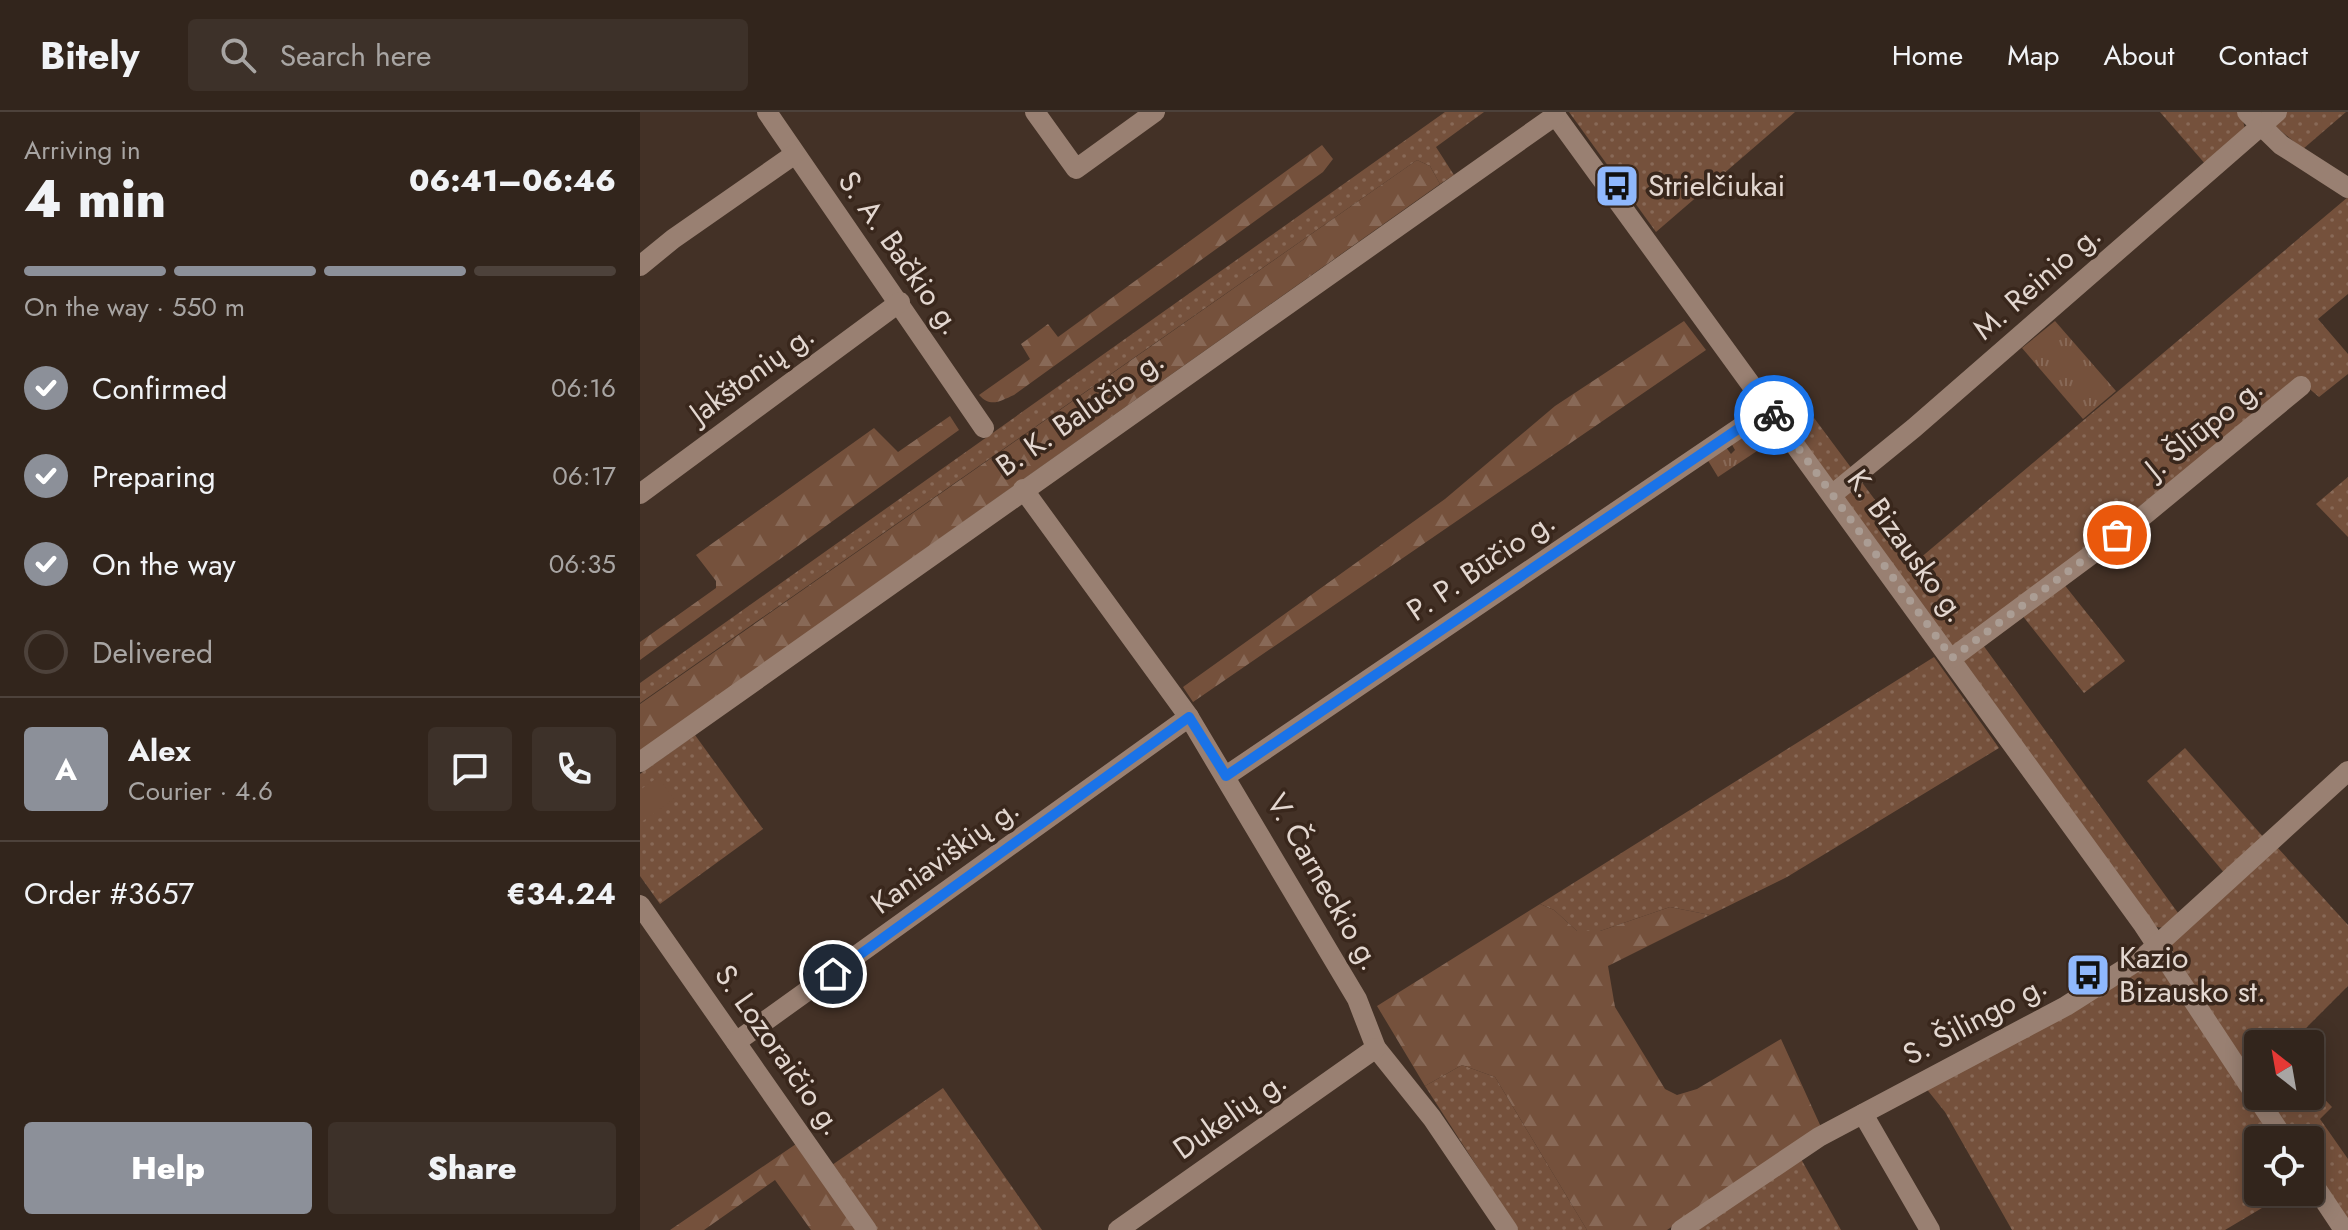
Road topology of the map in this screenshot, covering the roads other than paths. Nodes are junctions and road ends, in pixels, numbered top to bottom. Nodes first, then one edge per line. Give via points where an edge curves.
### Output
1 (767, 112) edge
2 (1035, 112) edge
3 (1155, 112) edge
4 (2247, 112) edge
5 (2277, 112) edge
6 (1554, 114) edge
7 (2261, 128) junction
8 (795, 154) junction
9 (2348, 188) edge
10 (640, 266) edge
11 (900, 302) junction
12 (2301, 386) dead end
13 (1769, 408) junction
14 (984, 428) dead end
15 (1023, 489) junction
16 (640, 494) edge
17 (1833, 494) junction
18 (1952, 658) junction
19 (1189, 717) junction
20 (640, 762) edge
21 (2348, 771) edge
22 (1226, 776) junction
23 (640, 905) edge
24 (2157, 946) junction
25 (736, 1042) junction
26 (1376, 1048) junction
27 (1863, 1114) junction
28 (2276, 1126) edge
29 (2324, 1200) edge
30 (867, 1230) edge
31 (1118, 1230) edge
32 (1508, 1230) edge
33 (1681, 1230) edge
34 (1930, 1230) edge
35 (2344, 1230) edge

1 - 8 street, S. A. Bačkio g.
2 - 3 street via 1076,169
4 - 7 street
5 - 7 street, M. Reinio g.
6 - 13 street, K. Bizausko g.
6 - 15 street, B. K. Balučio g.
7 - 9 street
7 - 17 street, M. Reinio g.
8 - 10 street
8 - 11 street, S. A. Bačkio g.
11 - 14 street, S. A. Bačkio g.
11 - 16 street, Jakštonių g.
12 - 18 street, J. Šliūpo g. via 2142,517
13 - 17 street, K. Bizausko g.
13 - 22 street, P. P. Būčio g.
15 - 19 street, V. Čarneckio g.
15 - 20 street, B. K. Balučio g.
17 - 18 street, K. Bizausko g.
18 - 24 street, K. Bizausko g.
19 - 22 street, V. Čarneckio g.
19 - 25 street, Kaniaviškių g.
21 - 24 street, S. Šilingo g.
22 - 26 street, V. Čarneckio g. via 1357,999
23 - 25 street, S. Lozoraičio g.
24 - 27 street, S. Šilingo g. via 2066,1006
24 - 28 street, K. Bizausko g.
25 - 30 street, S. Lozoraičio g.
26 - 31 street, Dukelių g.
26 - 32 street, V. Čarneckio g. via 1432,1118
27 - 33 street, S. Šilingo g. via 1819,1137
27 - 34 street
29 - 35 street

